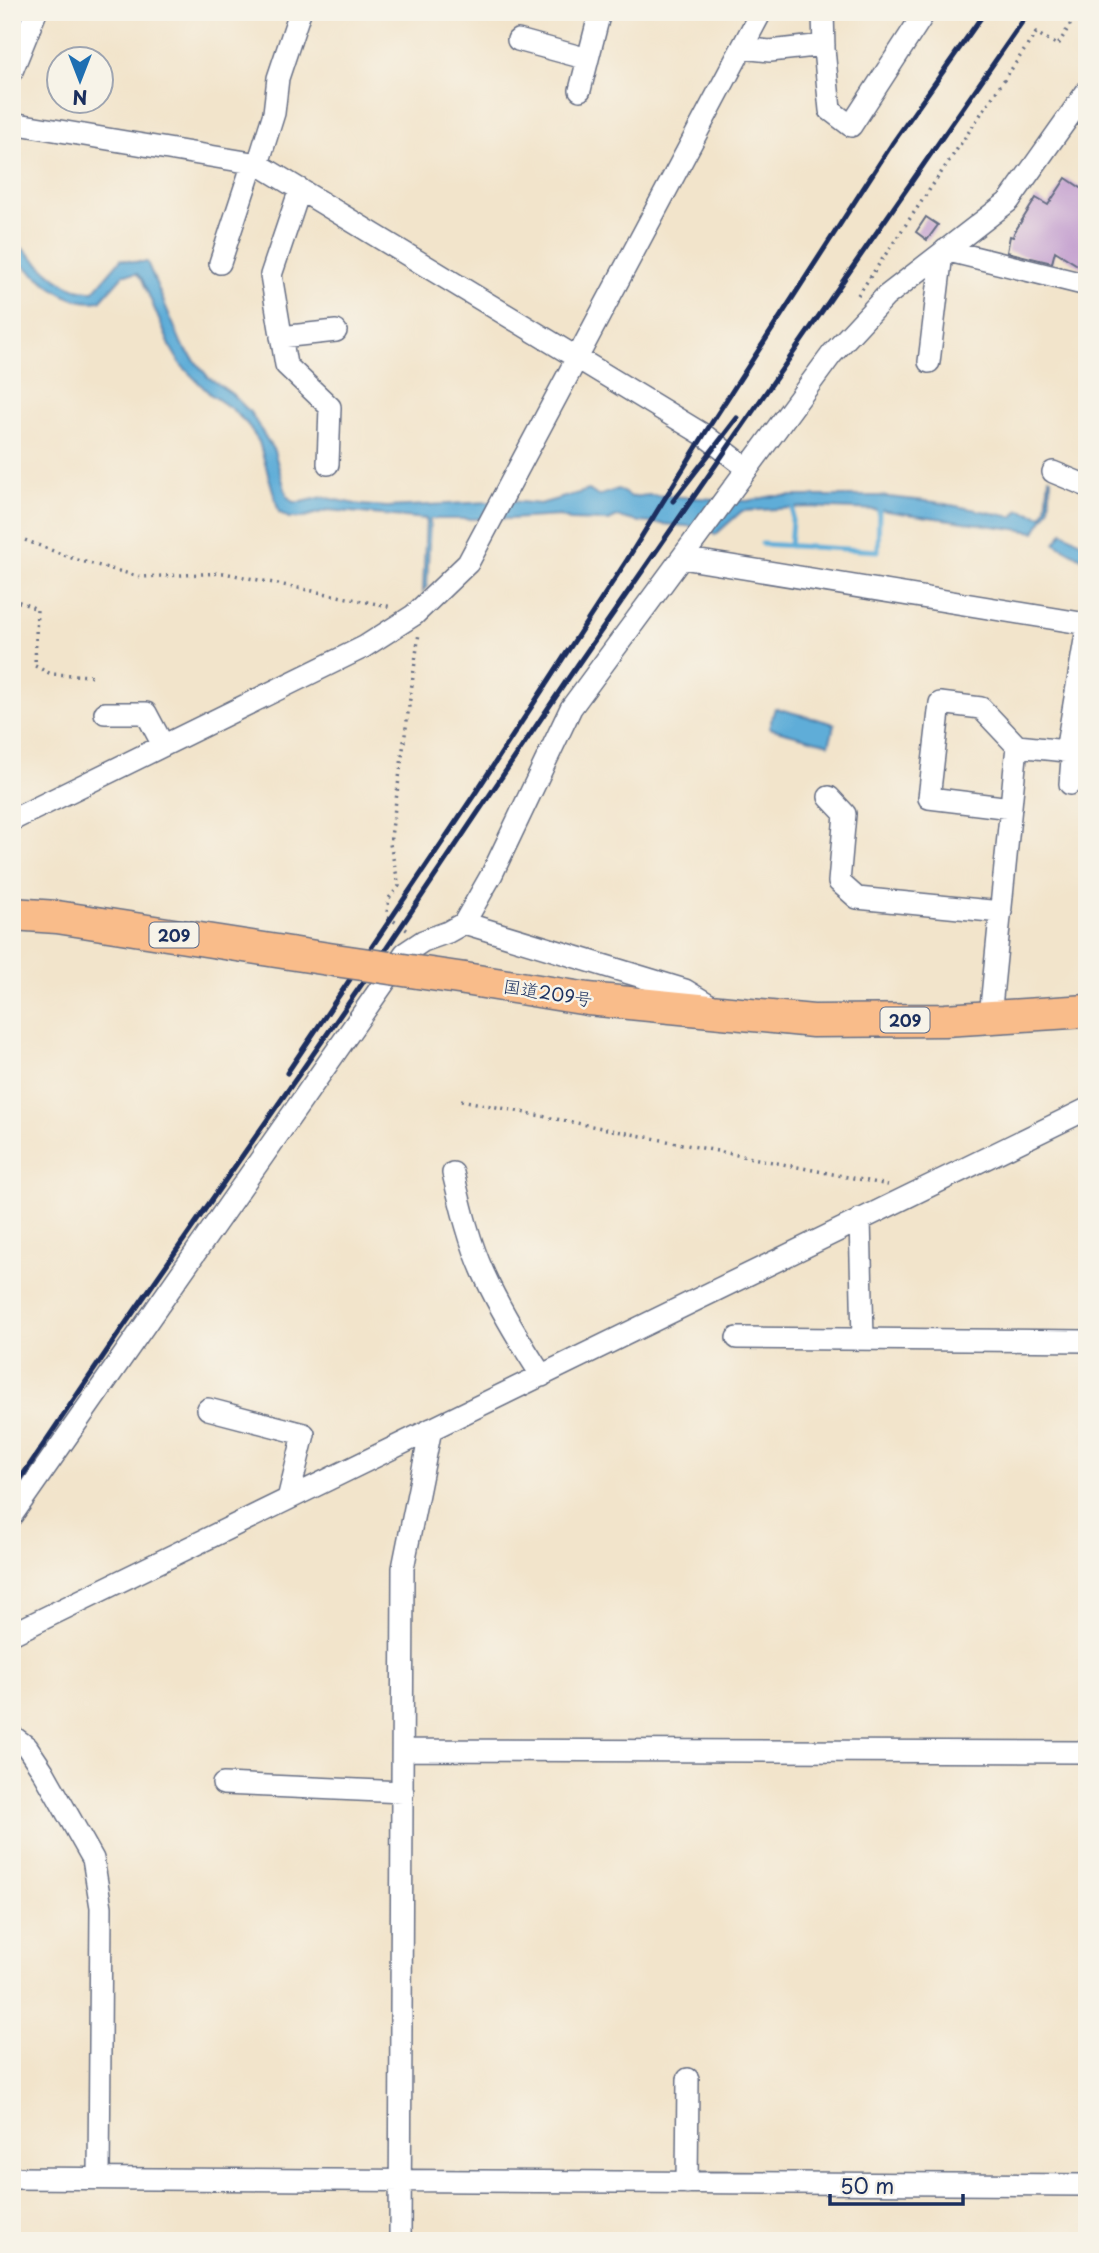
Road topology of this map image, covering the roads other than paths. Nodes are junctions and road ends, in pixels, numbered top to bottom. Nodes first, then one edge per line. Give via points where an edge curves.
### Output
1 (36, 12) edge
2 (300, 12) edge
3 (600, 12) edge
4 (823, 12) edge
5 (925, 12) edge
6 (753, 15) edge
7 (518, 40) dead end
8 (824, 45) junction
9 (742, 48) junction
10 (588, 59) junction
11 (12, 71) edge
12 (580, 90) dead end
13 (1087, 91) edge
14 (12, 123) edge
15 (255, 164) junction
16 (300, 189) junction
17 (944, 252) junction
18 (220, 263) dead end
19 (1087, 285) edge
20 (336, 331) dead end
21 (281, 337) junction
22 (578, 358) junction
23 (929, 362) dead end
24 (328, 464) dead end
25 (747, 468) junction
26 (1053, 471) dead end
27 (1087, 486) edge
28 (682, 558) junction
29 (1087, 626) edge
30 (105, 713) dead end
31 (163, 745) junction
32 (1017, 746) junction
33 (1066, 751) junction
34 (1070, 784) dead end
35 (829, 797) dead end
36 (1011, 808) junction
37 (12, 820) edge
38 (1000, 912) junction
39 (12, 914) edge
40 (464, 922) junction
41 (1087, 1011) edge
42 (724, 1013) junction
43 (990, 1017) junction
44 (1087, 1109) edge
45 (453, 1173) dead end
46 (860, 1219) junction
47 (737, 1338) dead end
48 (863, 1339) junction
49 (1087, 1341) edge
50 (542, 1376) junction
51 (208, 1409) dead end
52 (431, 1429) junction
53 (288, 1499) junction
54 (12, 1515) edge
55 (12, 1634) edge
56 (12, 1736) edge
57 (404, 1750) junction
58 (1087, 1752) edge
59 (223, 1784) dead end
60 (404, 1792) junction
61 (688, 2078) dead end
62 (12, 2178) edge
63 (100, 2178) junction
64 (400, 2180) junction
65 (687, 2183) junction
66 (1087, 2185) edge
67 (400, 2241) edge

1 - 11 street
2 - 15 street via 278,78 274,113
3 - 10 street
4 - 8 street
5 - 8 street via 851,125 830,110
6 - 9 street
7 - 10 street
8 - 9 street via 770,51
9 - 22 street
10 - 12 street
13 - 17 street via 1009,201
14 - 15 street
15 - 16 street
15 - 18 street
16 - 21 street via 271,275
16 - 22 street
17 - 19 street
17 - 23 street
17 - 25 street via 885,297 832,354
20 - 21 street
21 - 24 street via 286,365 330,407
22 - 25 street via 704,435
22 - 31 street via 468,563 414,615 364,647
25 - 28 street
26 - 27 street
28 - 29 street
28 - 40 street via 571,708 492,874
29 - 33 street
30 - 31 street via 146,713
31 - 37 street
32 - 33 street
32 - 36 street
32 - 36 street via 981,708 940,702 929,798
33 - 34 street via 1072,759
35 - 38 street via 845,814 839,882 857,898
36 - 38 street
38 - 43 street
39 - 42 highway, 国道209号 / 209, bridge via 57,917 588,999
40 - 42 street via 685,990
40 - 54 street via 405,953
41 - 43 highway, 国道209号 / 209
42 - 43 highway, 国道209号 / 209 via 813,1021
44 - 46 street
45 - 50 street via 481,1269
46 - 48 street
46 - 50 street
47 - 48 street
48 - 49 street
50 - 52 street
51 - 53 street via 304,1434
52 - 53 street
52 - 57 street via 403,1568
53 - 55 street
56 - 63 street via 27,1747 43,1771 93,1858 102,1907
57 - 58 street
57 - 60 street
59 - 60 street
60 - 64 street
61 - 65 street
62 - 63 street
63 - 64 street
64 - 65 street
64 - 67 street
65 - 66 street

